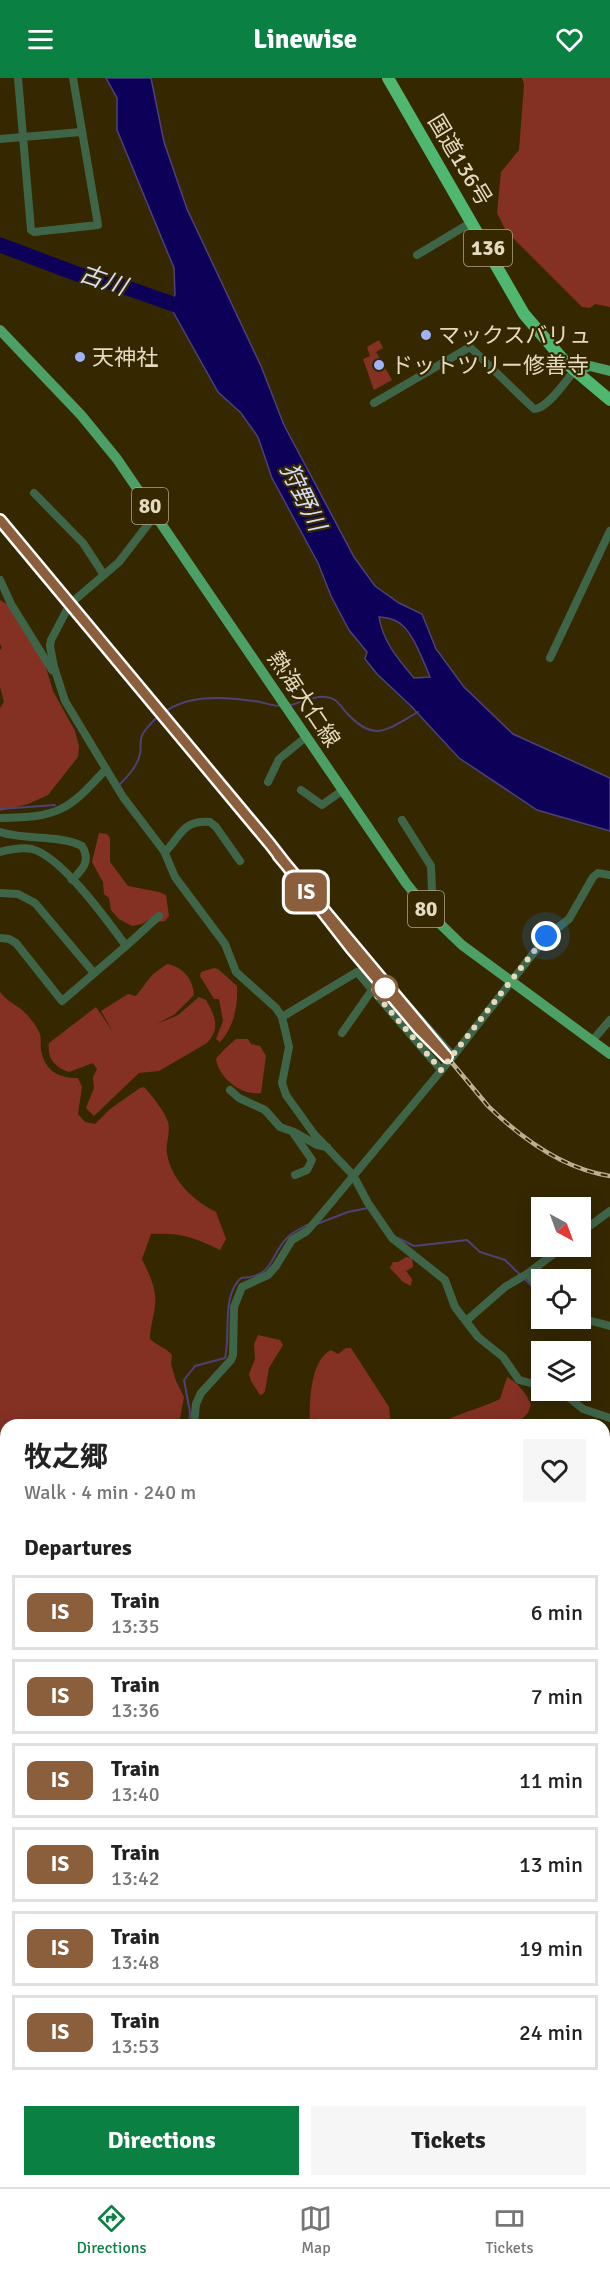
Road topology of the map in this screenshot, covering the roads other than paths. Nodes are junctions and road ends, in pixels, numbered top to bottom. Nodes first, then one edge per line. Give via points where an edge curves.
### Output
1 (18, 78) edge
2 (73, 78) edge
3 (388, 78) edge
4 (81, 132) junction
5 (22, 137) junction
6 (0, 139) edge
7 (472, 222) junction
8 (417, 255) dead end
9 (0, 330) edge
10 (574, 371) junction
11 (610, 371) edge
12 (610, 400) edge
13 (374, 403) dead end
14 (34, 493) dead end
15 (156, 514) junction
16 (610, 531) edge
17 (104, 575) junction
18 (0, 580) edge
19 (550, 658) dead end
20 (56, 675) junction
21 (306, 737) junction
22 (106, 769) junction
23 (268, 782) dead end
24 (301, 790) dead end
25 (343, 790) junction
26 (0, 818) edge
27 (402, 820) dead end
28 (0, 832) edge
29 (0, 852) edge
30 (165, 852) junction
31 (240, 861) dead end
32 (610, 875) edge
33 (72, 880) junction
34 (0, 893) edge
35 (159, 916) dead end
36 (433, 917) junction
37 (0, 938) edge
38 (126, 946) junction
39 (94, 973) junction
40 (511, 981) junction
41 (372, 990) junction
42 (404, 1001) dead end
43 (282, 1017) junction
44 (610, 1020) edge
45 (342, 1033) dead end
46 (592, 1041) junction
47 (610, 1054) edge
48 (453, 1056) junction
49 (441, 1070) junction
50 (230, 1090) dead end
51 (292, 1131) junction
52 (327, 1147) junction
53 (295, 1174) dead end
54 (353, 1175) junction
55 (610, 1211) edge
56 (591, 1225) edge
57 (549, 1257) edge
58 (524, 1276) junction
59 (531, 1281) edge
60 (466, 1321) junction
61 (591, 1321) edge
62 (610, 1326) edge
63 (531, 1383) edge
64 (573, 1401) edge
65 (610, 1418) edge
66 (195, 1419) edge

1 - 5 street
2 - 4 street
3 - 7 highway, 国道136号 / 136
4 - 5 street
4 - 5 street via 98,218 98,225 92,227 31,230
5 - 6 street
7 - 8 street
7 - 10 highway, 国道136号 / 136 via 524,314
9 - 15 main road, 熱海大仁線 / 80 via 81,415
10 - 11 main road via 590,366
10 - 12 highway, 国道136号 / 136
10 - 13 street via 546,404 534,409 470,347
14 - 17 street via 83,543
15 - 17 street via 120,561
15 - 21 main road, 熱海大仁線 / 80
16 - 19 street
17 - 20 street via 70,604 51,640
18 - 20 street
20 - 22 street via 65,701
21 - 23 street via 279,759
21 - 25 main road, 熱海大仁線 / 80
22 - 26 street via 60,810 29,818
22 - 30 street
24 - 25 street via 322,805
25 - 36 main road, 熱海大仁線 / 80
27 - 36 street via 431,866
28 - 33 street via 82,846 87,856 84,868
29 - 33 street via 40,852
30 - 31 street via 192,823 210,822
30 - 43 street via 175,878 225,944 236,972
32 - 40 street via 598,873 593,877 569,919 546,936
33 - 38 street
34 - 39 street via 18,894 35,903
35 - 38 street
36 - 40 main road, 熱海大仁線 / 80 via 462,945
37 - 39 street via 16,943 62,1001
38 - 39 street
40 - 46 main road, 熱海大仁線 / 80
40 - 48 street
41 - 43 street via 360,974 352,973
41 - 45 street
41 - 49 street
42 - 48 street
43 - 52 street via 289,1047 283,1090
44 - 46 street
46 - 47 main road, 熱海大仁線 / 80
48 - 49 street
49 - 54 street
50 - 51 street
51 - 52 street
51 - 53 street via 312,1160 311,1167
52 - 54 street
54 - 60 street via 392,1238 446,1280 455,1307
54 - 66 street via 310,1228 289,1243 268,1275 240,1290 234,1307 231,1360 201,1393
55 - 56 street
57 - 58 street
58 - 59 street
58 - 60 street
60 - 63 street via 478,1337 503,1357 519,1380
61 - 62 street
64 - 65 street via 583,1409

